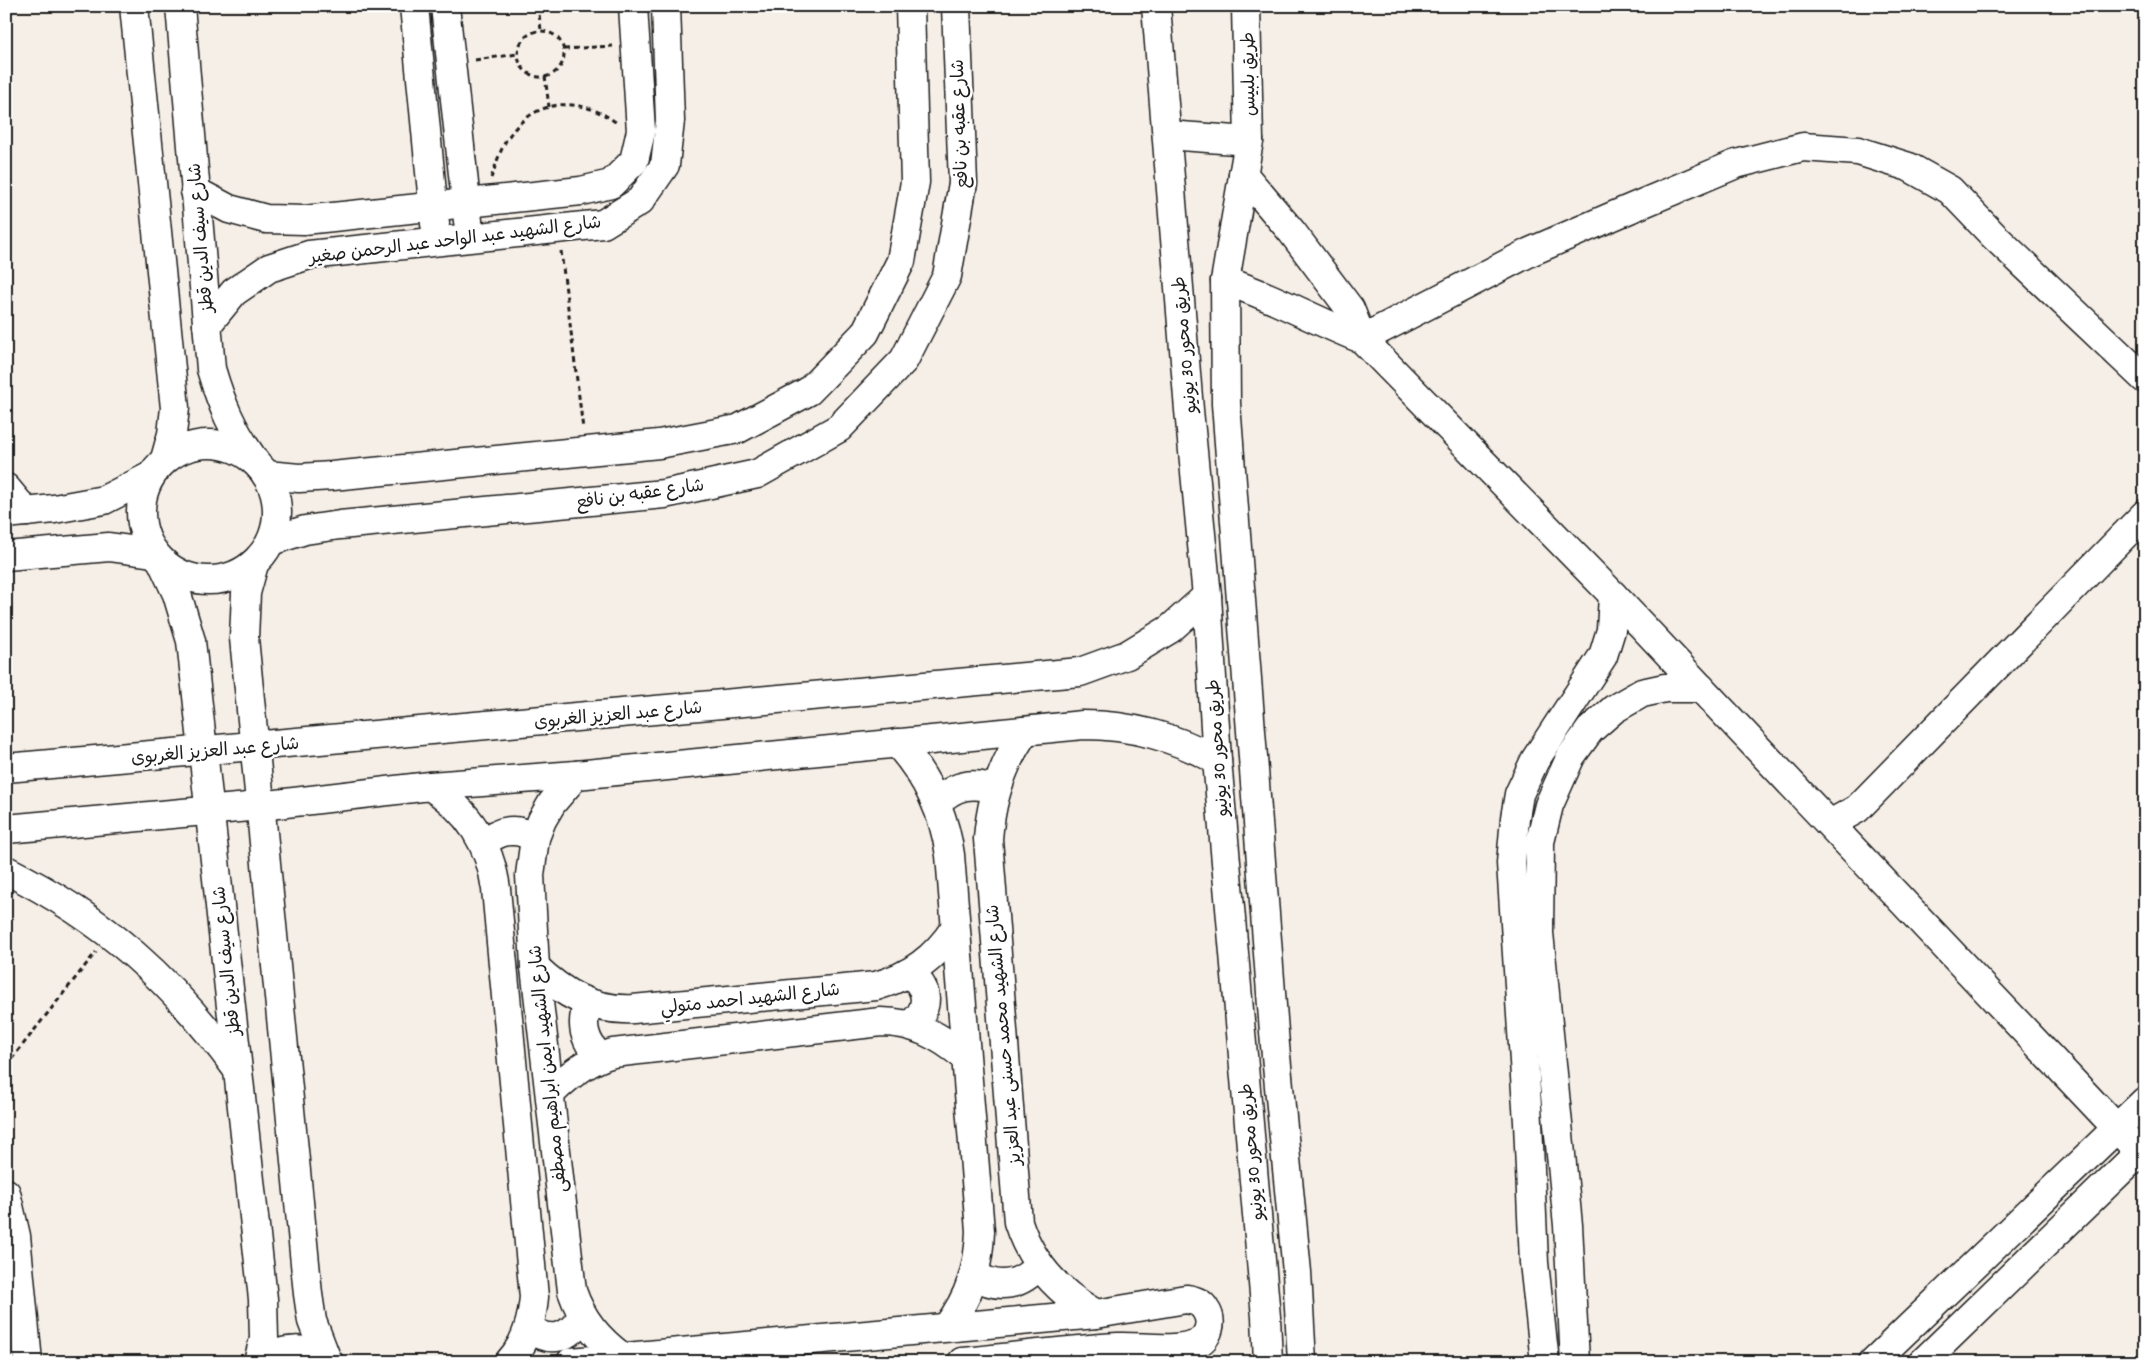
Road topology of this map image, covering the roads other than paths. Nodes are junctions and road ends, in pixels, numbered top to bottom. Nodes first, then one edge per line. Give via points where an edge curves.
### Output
1 (134, 6) edge
2 (180, 6) edge
3 (414, 6) edge
4 (445, 6) edge
5 (633, 6) edge
6 (666, 6) edge
7 (910, 6) edge
8 (956, 6) edge
9 (1156, 6) edge
10 (1250, 12) edge
11 (1167, 135) junction
12 (1250, 141) junction
13 (1244, 174) junction
14 (195, 191) junction
15 (474, 202) junction
16 (433, 206) junction
17 (470, 238) junction
18 (436, 241) junction
19 (1225, 282) junction
20 (207, 326) junction
21 (1362, 339) junction
22 (2145, 379) edge
23 (157, 468) junction
24 (260, 468) junction
25 (6, 488) edge
26 (16, 513) edge
27 (2145, 514) edge
28 (271, 541) junction
29 (6, 556) edge
30 (158, 558) junction
31 (254, 564) junction
32 (1613, 595) junction
33 (1207, 596) junction
34 (1701, 688) junction
35 (1024, 731) junction
36 (897, 743) junction
37 (254, 746) junction
38 (203, 751) junction
39 (1217, 760) junction
40 (6, 768) edge
41 (576, 775) junction
42 (430, 786) junction
43 (996, 790) junction
44 (937, 803) junction
45 (260, 806) junction
46 (209, 811) junction
47 (1830, 824) junction
48 (6, 829) edge
49 (535, 838) junction
50 (484, 843) junction
51 (6, 870) edge
52 (955, 928) junction
53 (535, 967) junction
54 (908, 973) junction
55 (588, 1004) junction
56 (911, 1024) junction
57 (600, 1057) junction
58 (965, 1057) junction
59 (238, 1070) junction
60 (551, 1093) junction
61 (2145, 1101) edge
62 (2116, 1127) junction
63 (2143, 1152) edge
64 (6, 1193) edge
65 (11, 1236) edge
66 (1039, 1264) junction
67 (974, 1275) junction
68 (1096, 1314) junction
69 (582, 1316) junction
70 (529, 1328) junction
71 (947, 1328) junction
72 (622, 1357) junction
73 (328, 1361) edge
74 (28, 1362) edge
75 (259, 1362) edge
76 (509, 1362) edge
77 (570, 1362) edge
78 (962, 1362) edge
79 (1268, 1362) edge
80 (1302, 1362) edge
81 (1545, 1362) edge
82 (1575, 1362) edge
83 (1874, 1362) edge
84 (1923, 1362) edge

1 - 23 street via 175,408 172,434
2 - 14 street, شارع سيف الدين قطز
3 - 16 street
4 - 15 street
5 - 15 street, شارع الشهيد عبد الواحد عبد الرحمن صغير via 641,131 634,162 611,184 581,191
6 - 17 street, شارع الشهيد عبد الواحد عبد الرحمن صغير via 670,121 664,164 640,201 602,224
7 - 24 street via 915,182 901,262 865,333 809,391 738,429 659,444 299,478
8 - 28 street, شارع عقبه بن نافع via 963,183 947,276 904,360 839,428 756,474 664,494 340,525 305,530
9 - 11 street
10 - 12 street, طريق بلبيس
11 - 12 street
11 - 33 street, طريق محور 30 يونيو
12 - 13 street, طريق محور 30 يونيو
13 - 19 street, طريق محور 30 يونيو
13 - 21 street via 1350,309
14 - 16 street, شارع الشهيد عبد الواحد عبد الرحمن صغير via 229,209 266,219 304,220
14 - 20 street, شارع سيف الدين قطز
15 - 16 street, شارع الشهيد عبد الواحد عبد الرحمن صغير
15 - 17 street
16 - 18 street
17 - 18 street, شارع الشهيد عبد الواحد عبد الرحمن صغير
18 - 20 street, شارع الشهيد عبد الواحد عبد الرحمن صغير via 310,255 269,268 234,292
19 - 21 street via 1257,292
19 - 80 street, طريق محور 30 يونيو via 1226,404
20 - 24 street, شارع سيف الدين قطز via 211,369 220,402 234,432
21 - 22 street via 1530,252 1626,210 1736,164 1803,148 1858,151 1909,167 1950,190
21 - 32 street
23 - 24 street via 186,447 209,443 233,448
23 - 26 street via 104,500
23 - 30 street via 141,502 142,528
24 - 28 street via 275,496 277,519
25 - 26 street
27 - 47 street via 1857,809
28 - 31 street
29 - 30 street via 109,546
30 - 31 street via 180,574 199,580 219,580 238,575
30 - 38 street, شارع سيف الدين قطز via 177,594 191,641
31 - 37 street via 246,593 243,623
32 - 34 street
32 - 81 street via 1611,630 1603,656 1535,760 1519,794 1514,818 1511,863 1534,1263
33 - 37 street, شارع عبد العزيز الغربوى via 1156,638 1127,655 1080,672
33 - 39 street, طريق محور 30 يونيو
34 - 47 street
34 - 82 street via 1665,688 1642,693 1614,709 1590,730 1571,756 1549,805 1540,842 1539,933 1568,1225
35 - 36 street
35 - 39 street via 1083,724 1123,727 1175,740
35 - 43 street, شارع الشهيد محمد حسنى عبد العزيز
36 - 41 street
36 - 44 street via 920,771
37 - 38 street, شارع عبد العزيز الغربوى
37 - 45 street
38 - 40 street, شارع عبد العزيز الغربوى
38 - 46 street, شارع سيف الدين قطز
39 - 79 street, طريق محور 30 يونيو
41 - 42 street
41 - 49 street, شارع الشهيد ايمن ابراهيم مصطفى via 552,803
42 - 45 street
42 - 50 street, شارع الشهيد ايمن ابراهيم مصطفى via 446,796
43 - 44 street via 986,786 964,786 944,795
43 - 66 street, شارع الشهيد محمد حسنى عبد العزيز via 989,823 988,856 1018,1222 1023,1238
44 - 52 street via 947,837
45 - 46 street
45 - 73 street via 308,1301 316,1334
46 - 48 street
46 - 59 street, شارع سيف الدين قطز
47 - 62 street
49 - 50 street via 509,830 491,836
49 - 53 street, شارع الشهيد ايمن ابراهيم مصطفى via 530,875
50 - 70 street, شارع الشهيد ايمن ابراهيم مصطفى via 490,856 498,909 534,1297
51 - 59 street via 68,904 110,933 146,964 180,997
52 - 54 street, شارع الشهيد احمد متولي via 934,955
52 - 58 street
53 - 55 street, شارع الشهيد احمد متولي via 559,988
53 - 60 street, شارع الشهيد ايمن ابراهيم مصطفى
54 - 55 street, شارع الشهيد احمد متولي via 876,986 618,1010
54 - 56 street via 922,985 925,993 923,1011
55 - 57 street via 584,1032
56 - 57 street via 881,1022 628,1050
56 - 58 street via 940,1038
57 - 60 street via 574,1072
58 - 67 street via 980,1231
59 - 75 street, شارع سيف الدين قطز via 264,1312 264,1339
60 - 69 street, شارع الشهيد ايمن ابراهيم مصطفى via 569,1275
61 - 62 street
62 - 63 street
62 - 83 street
63 - 84 street
64 - 65 street
65 - 74 street
66 - 67 street via 1014,1283 994,1284
66 - 68 street, شارع الشهيد محمد حسنى عبد العزيز via 1066,1294
67 - 71 street via 964,1303
68 - 71 street
68 - 78 street via 1186,1299 1205,1308 1210,1322 1201,1341 1183,1346 1100,1348
69 - 70 street via 573,1329 559,1337 538,1335
69 - 72 street, شارع الشهيد ايمن ابراهيم مصطفى via 596,1336
70 - 76 street, شارع الشهيد ايمن ابراهيم مصطفى
71 - 72 street
72 - 77 street
73 - 75 street via 307,1351 296,1350 275,1354

